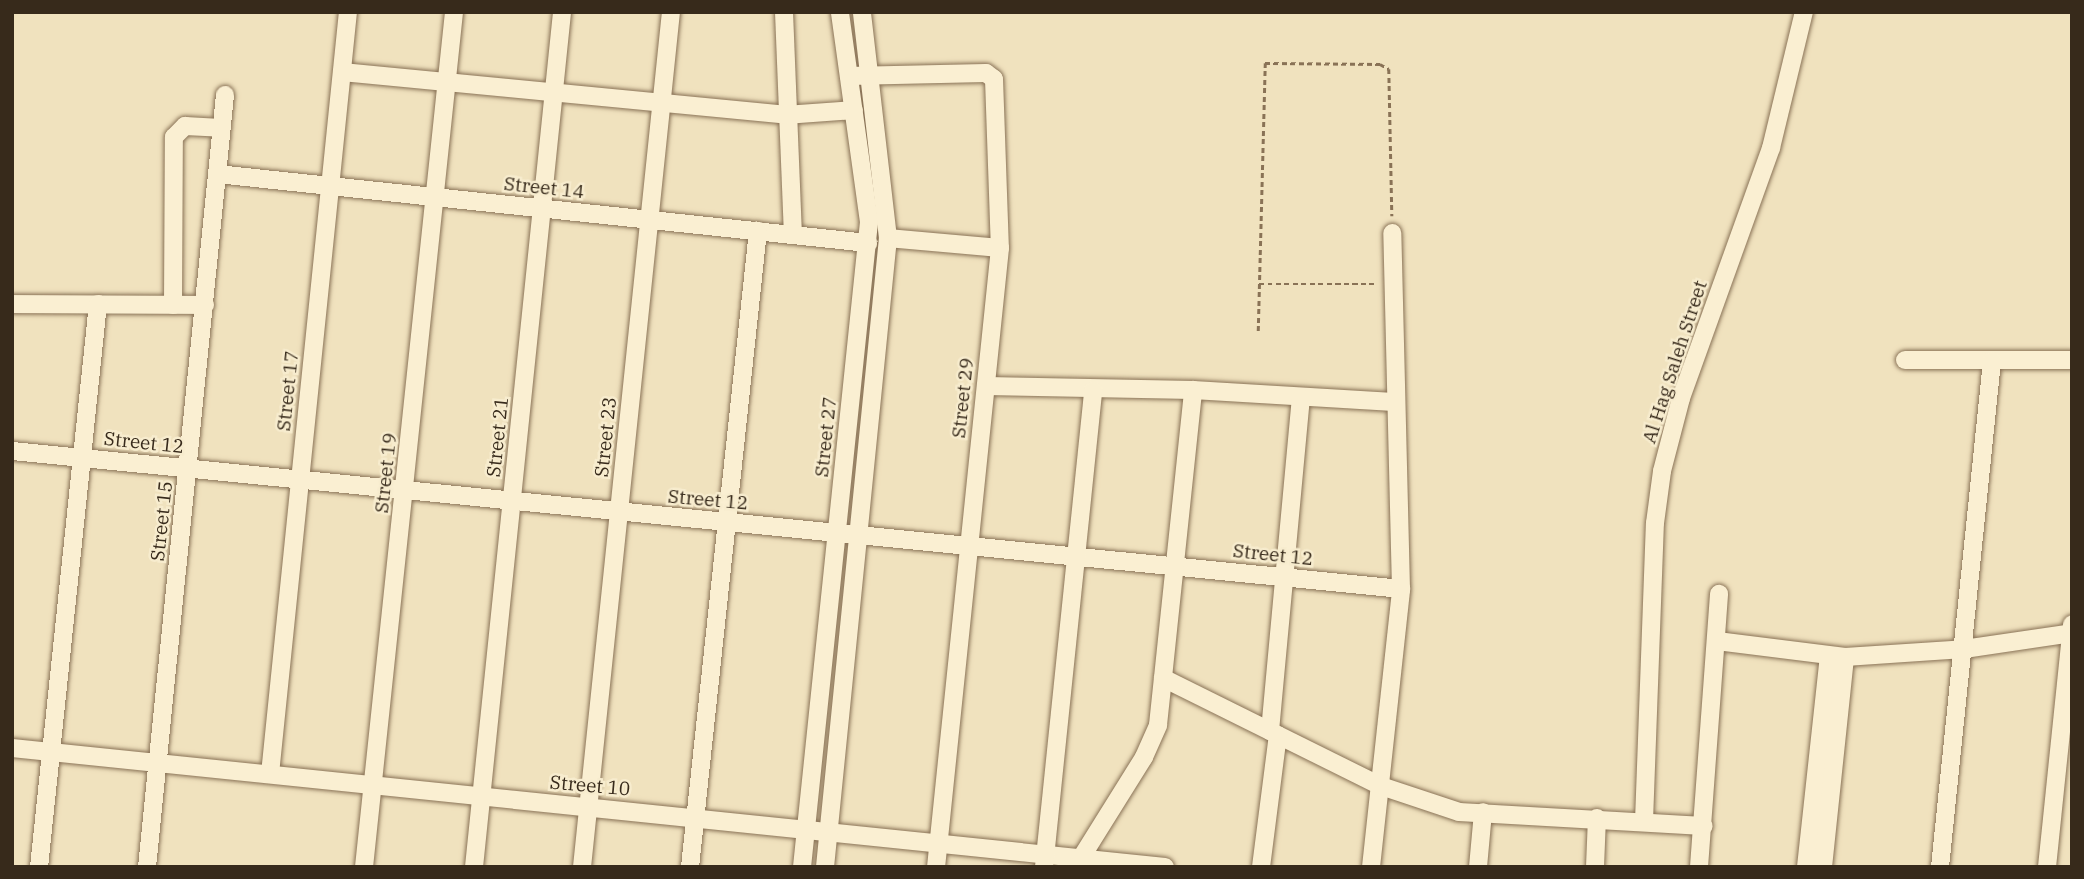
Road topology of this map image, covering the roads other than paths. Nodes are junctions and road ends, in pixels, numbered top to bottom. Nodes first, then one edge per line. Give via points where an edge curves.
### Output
1 (348, 12) edge
2 (454, 12) edge
3 (562, 12) edge
4 (671, 12) edge
5 (785, 12) edge
6 (840, 12) edge
7 (862, 12) edge
8 (1804, 12) edge
9 (342, 72) junction
10 (849, 76) junction
11 (872, 76) junction
12 (448, 83) junction
13 (555, 94) junction
14 (225, 95) dead end
15 (663, 105) junction
16 (854, 110) junction
17 (786, 115) junction
18 (221, 128) junction
19 (217, 174) junction
20 (330, 186) junction
21 (436, 198) junction
22 (545, 209) junction
23 (650, 220) junction
24 (758, 231) junction
25 (1392, 233) road end
26 (793, 235) junction
27 (888, 238) junction
28 (867, 243) junction
29 (1000, 248) junction
30 (12, 304) edge
31 (98, 304) junction
32 (173, 305) junction
33 (205, 305) junction
34 (1905, 360) dead end
35 (2072, 360) edge
36 (1992, 361) junction
37 (986, 386) junction
38 (1193, 390) junction
39 (1093, 391) junction
40 (1301, 398) junction
41 (1394, 402) junction
42 (12, 451) edge
43 (82, 458) junction
44 (188, 469) junction
45 (300, 480) junction
46 (405, 491) junction
47 (512, 502) junction
48 (619, 513) junction
49 (726, 524) junction
50 (838, 533) junction
51 (858, 534) junction
52 (968, 545) junction
53 (1076, 556) junction
54 (1174, 566) junction
55 (1286, 577) junction
56 (1401, 589) junction
57 (1719, 594) dead end
58 (2071, 630) edge
59 (1717, 641) junction
60 (1964, 649) junction
61 (1837, 657) junction
62 (1163, 678) junction
63 (1274, 733) junction
64 (12, 748) edge
65 (51, 752) junction
66 (158, 763) junction
67 (270, 774) junction
68 (372, 785) junction
69 (1381, 786) junction
70 (481, 797) junction
71 (588, 807) junction
72 (1483, 812) junction
73 (695, 817) junction
74 (1597, 818) junction
75 (1644, 821) junction
76 (1704, 826) junction
77 (807, 828) junction
78 (830, 831) junction
79 (939, 842) junction
80 (1081, 858) junction
81 (1044, 860) edge
82 (1157, 866) edge
83 (39, 867) edge
84 (147, 867) edge
85 (364, 867) edge
86 (474, 867) edge
87 (582, 867) edge
88 (690, 867) edge
89 (802, 867) edge
90 (825, 867) edge
91 (936, 867) edge
92 (1261, 867) edge
93 (1371, 867) edge
94 (1478, 867) edge
95 (1595, 867) edge
96 (1699, 867) edge
97 (1806, 867) edge
98 (1823, 867) edge
99 (1940, 867) edge
100 (2047, 867) edge

1 - 9 street, Street 17
2 - 12 street, Street 19
3 - 13 street, Street 21
4 - 15 street, Street 23
5 - 17 street
6 - 10 street, Street 27
7 - 11 street
8 - 75 street, Al Hag Saleh Street via 1771,148 1681,398 1662,471 1655,523
9 - 12 street
9 - 20 street, Street 17
10 - 11 street, Street 29
10 - 16 street, Street 27
11 - 27 street
11 - 29 street, Street 29 via 986,74 994,79
12 - 13 street
12 - 21 street, Street 19
13 - 15 street
13 - 22 street, Street 21
14 - 18 street, Street 15
15 - 17 street
15 - 23 street, Street 23
16 - 17 street
16 - 28 street, Street 27 via 866,189
17 - 26 street
18 - 19 street, Street 15
18 - 32 street via 185,126 174,137
19 - 20 street, Street 14
19 - 33 street, Street 15
20 - 21 street, Street 14
20 - 45 street, Street 17
21 - 22 street, Street 14
21 - 46 street, Street 19
22 - 23 street, Street 14
22 - 47 street, Street 21
23 - 24 street, Street 14
23 - 48 street, Street 23
24 - 26 street, Street 14
24 - 49 street
25 - 41 street
26 - 28 street, Street 14
27 - 29 street
27 - 51 street
28 - 50 street, Street 27
29 - 37 street, Street 29
30 - 31 street
31 - 32 street
31 - 43 street
32 - 33 street
33 - 44 street, Street 15
34 - 36 street
35 - 36 street
36 - 60 street
37 - 39 street
37 - 52 street, Street 29
38 - 39 street
38 - 40 street
38 - 54 street
39 - 53 street
40 - 41 street
40 - 55 street
41 - 56 street
42 - 43 street, Street 12
43 - 44 street, Street 12
43 - 65 street
44 - 45 street, Street 12
44 - 66 street, Street 15
45 - 46 street, Street 12
45 - 67 street, Street 17
46 - 47 street, Street 12
46 - 68 street, Street 19
47 - 48 street, Street 12
47 - 70 street, Street 21
48 - 49 street, Street 12
48 - 71 street, Street 23
49 - 50 street, Street 12
49 - 73 street
50 - 51 street, Street 12
50 - 77 street, Street 27
51 - 52 street, Street 12
51 - 78 street
52 - 53 street, Street 12
52 - 79 street, Street 29
53 - 54 street, Street 12
53 - 81 street
54 - 55 street, Street 12
54 - 62 street
55 - 56 street, Street 12
55 - 63 street
56 - 69 street
57 - 59 street
58 - 60 street
58 - 100 street
59 - 61 street
59 - 76 street
60 - 61 street
60 - 99 street
61 - 97 street
61 - 98 street
62 - 63 street
62 - 80 street via 1158,724 1150,746
63 - 69 street
63 - 92 street
64 - 65 street, Street 10
65 - 66 street, Street 10
65 - 83 street
66 - 67 street, Street 10
66 - 84 street, Street 15
67 - 68 street, Street 10
68 - 70 street, Street 10
68 - 85 street, Street 19
69 - 72 street via 1459,812
69 - 93 street
70 - 71 street, Street 10
70 - 86 street, Street 21
71 - 73 street, Street 10
71 - 87 street, Street 23
72 - 74 street
72 - 94 street
73 - 77 street, Street 10
73 - 88 street
74 - 75 street
74 - 95 street
75 - 76 street
76 - 96 street
77 - 78 street, Street 10
77 - 89 street, Street 27
78 - 79 street, Street 10
78 - 90 street
79 - 81 street, Street 10
79 - 91 street, Street 29
80 - 81 street, Street 10
80 - 82 street, Street 10

